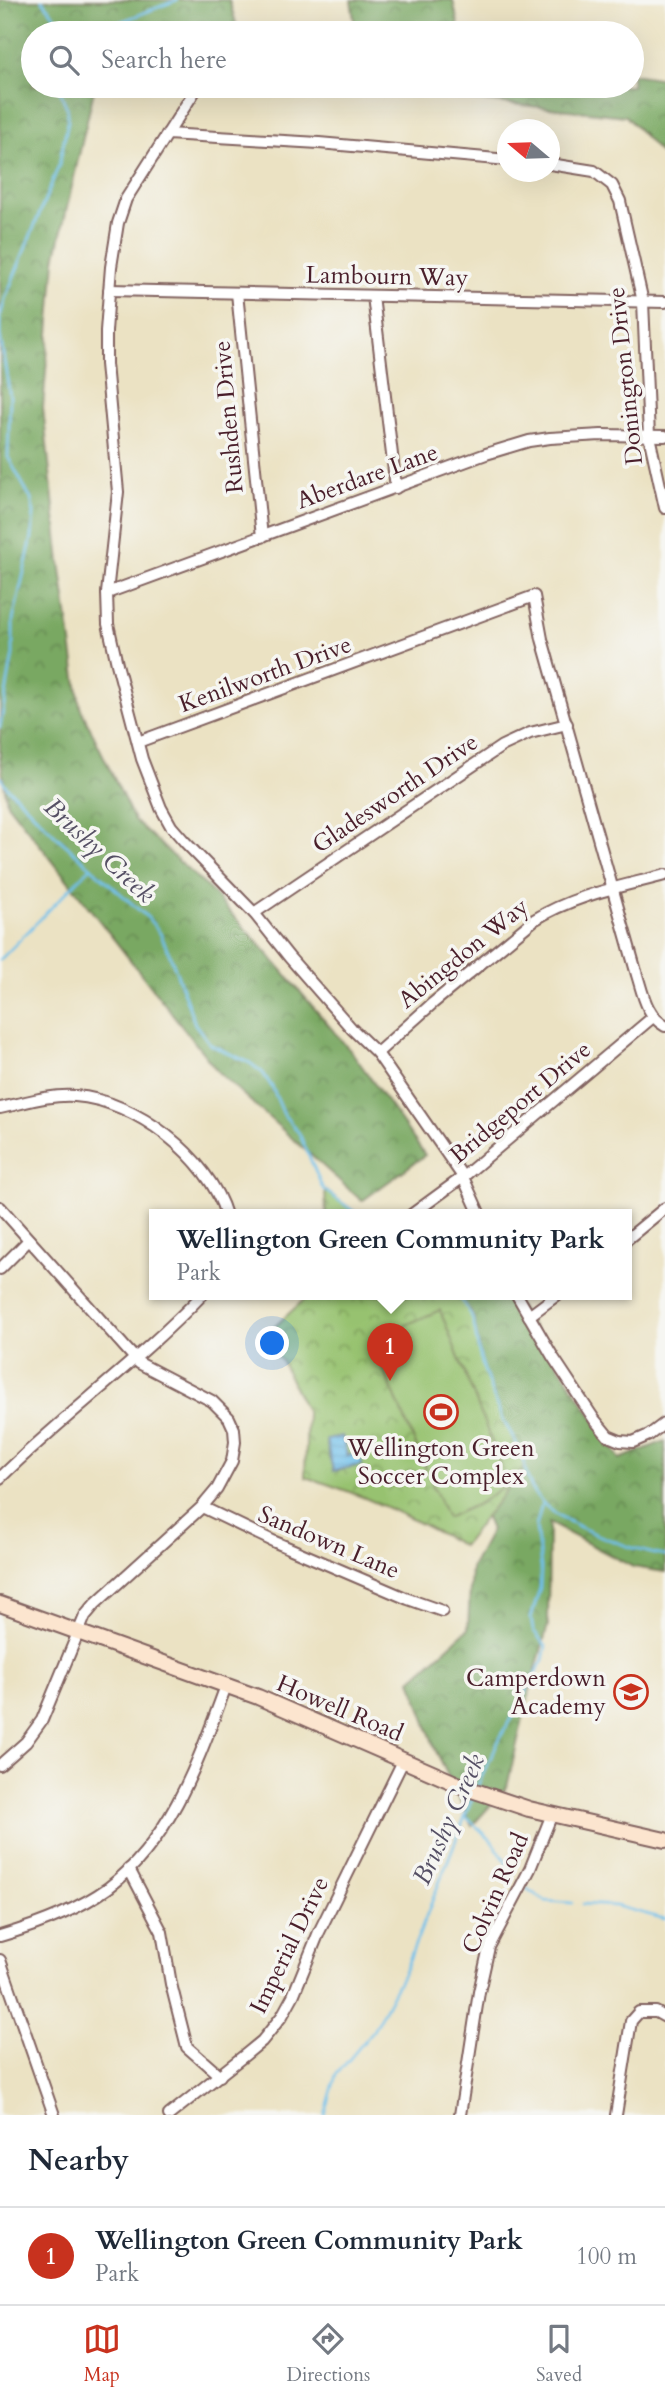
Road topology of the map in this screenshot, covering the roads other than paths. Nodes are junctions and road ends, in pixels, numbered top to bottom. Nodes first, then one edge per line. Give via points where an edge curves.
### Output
1 (190, 98) edge
2 (167, 134) junction
3 (497, 159) edge
4 (560, 166) edge
5 (109, 290) junction
6 (237, 293) junction
7 (373, 296) junction
8 (643, 302) junction
9 (665, 302) edge
10 (649, 436) junction
11 (665, 436) edge
12 (396, 488) junction
13 (665, 508) edge
14 (262, 537) junction
15 (107, 593) junction
16 (567, 724) junction
17 (138, 742) junction
18 (665, 875) edge
19 (612, 889) junction
20 (254, 913) junction
21 (653, 1017) junction
22 (665, 1026) edge
23 (376, 1053) junction
24 (0, 1108) edge
25 (463, 1177) junction
26 (0, 1207) edge
27 (665, 1208) edge
28 (224, 1209) edge
29 (419, 1209) edge
30 (477, 1209) edge
31 (632, 1235) edge
32 (29, 1240) junction
33 (0, 1269) edge
34 (197, 1300) edge
35 (520, 1300) edge
36 (550, 1300) edge
37 (529, 1316) junction
38 (135, 1359) junction
39 (665, 1423) edge
40 (0, 1478) edge
41 (202, 1507) junction
42 (0, 1604) edge
43 (442, 1611) dead end
44 (78, 1632) junction
45 (226, 1686) junction
46 (404, 1759) junction
47 (0, 1765) edge
48 (552, 1814) junction
49 (665, 1840) edge
50 (129, 1869) junction
51 (0, 1936) edge
52 (0, 1960) edge
53 (665, 2018) edge
54 (220, 2076) junction
55 (54, 2115) edge
56 (169, 2115) edge
57 (460, 2115) edge
58 (616, 2115) edge

1 - 2 street
2 - 3 street
2 - 5 street via 122,209
4 - 8 street, Donington Drive via 594,171 614,188
5 - 6 street, Lambourn Way
5 - 15 street via 106,364 118,492
6 - 7 street, Lambourn Way
6 - 14 street, Rushden Drive
7 - 8 street, Lambourn Way
7 - 12 street
8 - 9 street, Lambourn Way
8 - 10 street, Donington Drive
10 - 11 street, Aberdare Lane
10 - 12 street, Aberdare Lane via 529,441
10 - 13 street, Donington Drive
12 - 14 street, Aberdare Lane
14 - 15 street, Aberdare Lane
15 - 17 street via 110,636
16 - 17 street, Kenilworth Drive via 534,596
16 - 19 street, Kenilworth Drive
16 - 20 street, Gladesworth Drive via 530,733 502,747
17 - 20 street via 149,780 171,826
18 - 19 street, Abingdon Way
19 - 21 street, Kenilworth Drive
19 - 23 street, Abingdon Way via 564,903 534,919
20 - 23 street
21 - 22 street
21 - 25 street, Bridgeport Drive
23 - 25 street
24 - 28 street via 60,1096 122,1108 153,1126 190,1158
25 - 29 street, Bridgeport Drive
25 - 30 street
26 - 32 street
27 - 31 street
32 - 33 street
32 - 38 street
34 - 38 street
35 - 37 street
36 - 37 street
37 - 39 street via 613,1439 633,1442
38 - 40 street
38 - 41 street via 212,1401 232,1423 232,1461
41 - 43 street, Sandown Lane
41 - 44 street via 95,1604
42 - 44 main road, Howell Road
44 - 45 main road, Howell Road
44 - 47 street via 42,1720
45 - 46 main road, Howell Road
45 - 50 street via 184,1790
46 - 48 main road, Howell Road via 455,1783
46 - 54 street, Imperial Drive via 282,2016 262,2041
48 - 49 main road, Howell Road
48 - 57 street, Colvin Road via 530,1869 488,1947
50 - 51 street via 76,1907
50 - 54 street via 162,1933 187,2047
52 - 55 street
53 - 58 street via 656,2012 639,2012 631,2021
54 - 56 street, Imperial Drive

